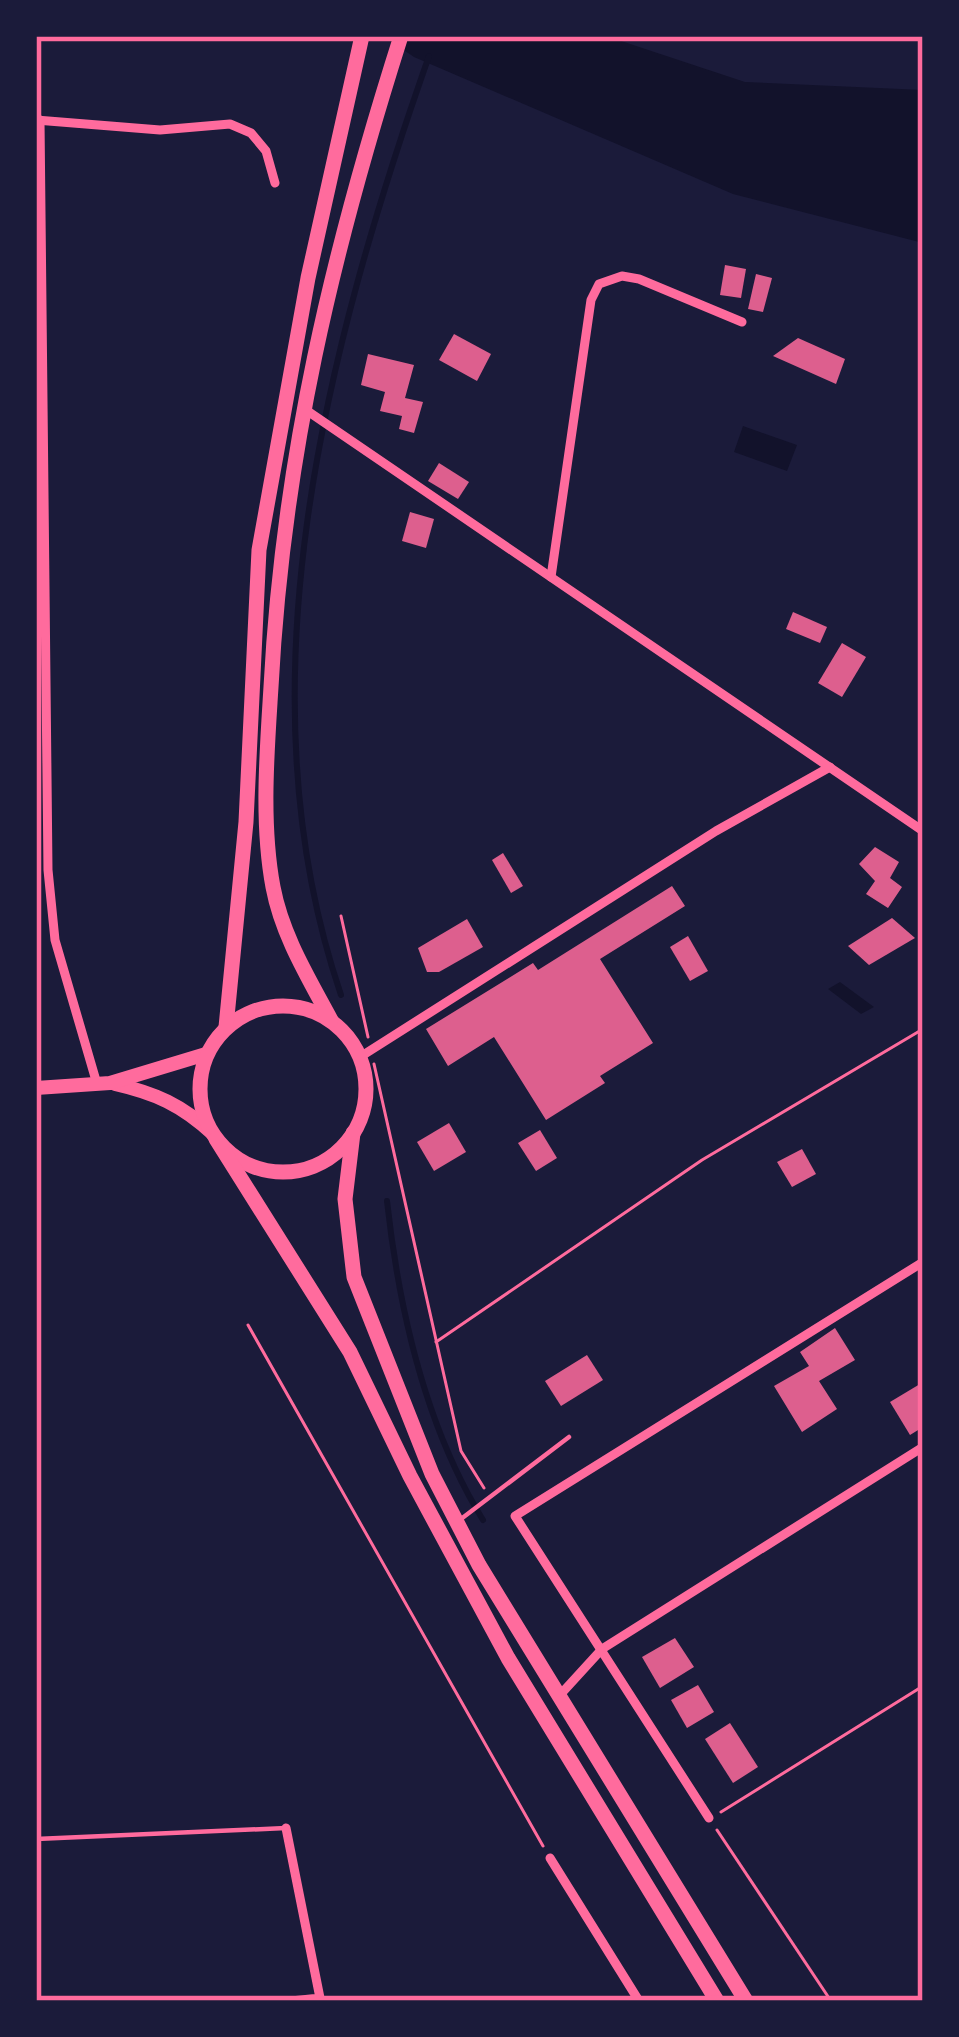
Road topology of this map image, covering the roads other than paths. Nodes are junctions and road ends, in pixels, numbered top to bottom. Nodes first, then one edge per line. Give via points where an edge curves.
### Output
1 (362, 36) edge
2 (400, 36) edge
3 (38, 120) edge
4 (275, 183) dead end
5 (742, 322) dead end
6 (302, 406) junction
7 (551, 577) junction
8 (830, 767) junction
9 (923, 831) edge
10 (331, 1020) junction
11 (226, 1028) junction
12 (206, 1054) junction
13 (361, 1057) junction
14 (103, 1084) junction
15 (36, 1088) edge
16 (353, 1133) junction
17 (214, 1137) junction
18 (923, 1262) edge
19 (569, 1437) dead end
20 (923, 1447) edge
21 (456, 1522) junction
22 (602, 1649) junction
23 (560, 1695) junction
24 (709, 1819) road end
25 (286, 1828) joint
26 (36, 1839) edge
27 (550, 1858) road end
28 (321, 2000) edge
29 (291, 2001) edge
30 (639, 2001) edge
31 (717, 2001) edge
32 (746, 2001) edge

1 - 11 main road via 259,550
2 - 6 main road via 325,290
3 - 4 street via 160,130 230,124 266,151
3 - 14 street via 48,870 55,940
5 - 7 street via 639,279 599,284
6 - 7 street
6 - 10 main road via 274,628 267,784 272,883 292,949
7 - 8 street
8 - 9 street
8 - 13 street
10 - 11 main road via 277,1005
10 - 13 main road
11 - 12 main road
12 - 14 main road
12 - 17 main road via 200,1103
13 - 16 main road via 364,1109
14 - 15 main road
14 - 17 main road via 153,1092
16 - 17 main road via 315,1166 291,1172 242,1162
16 - 21 main road via 345,1198 354,1276
17 - 31 main road via 359,1367 508,1658
18 - 22 street via 515,1516
19 - 21 lane
20 - 22 street
21 - 23 main road
22 - 23 street
22 - 24 street
23 - 32 main road
25 - 26 lane
25 - 28 street
27 - 30 street
28 - 29 street

